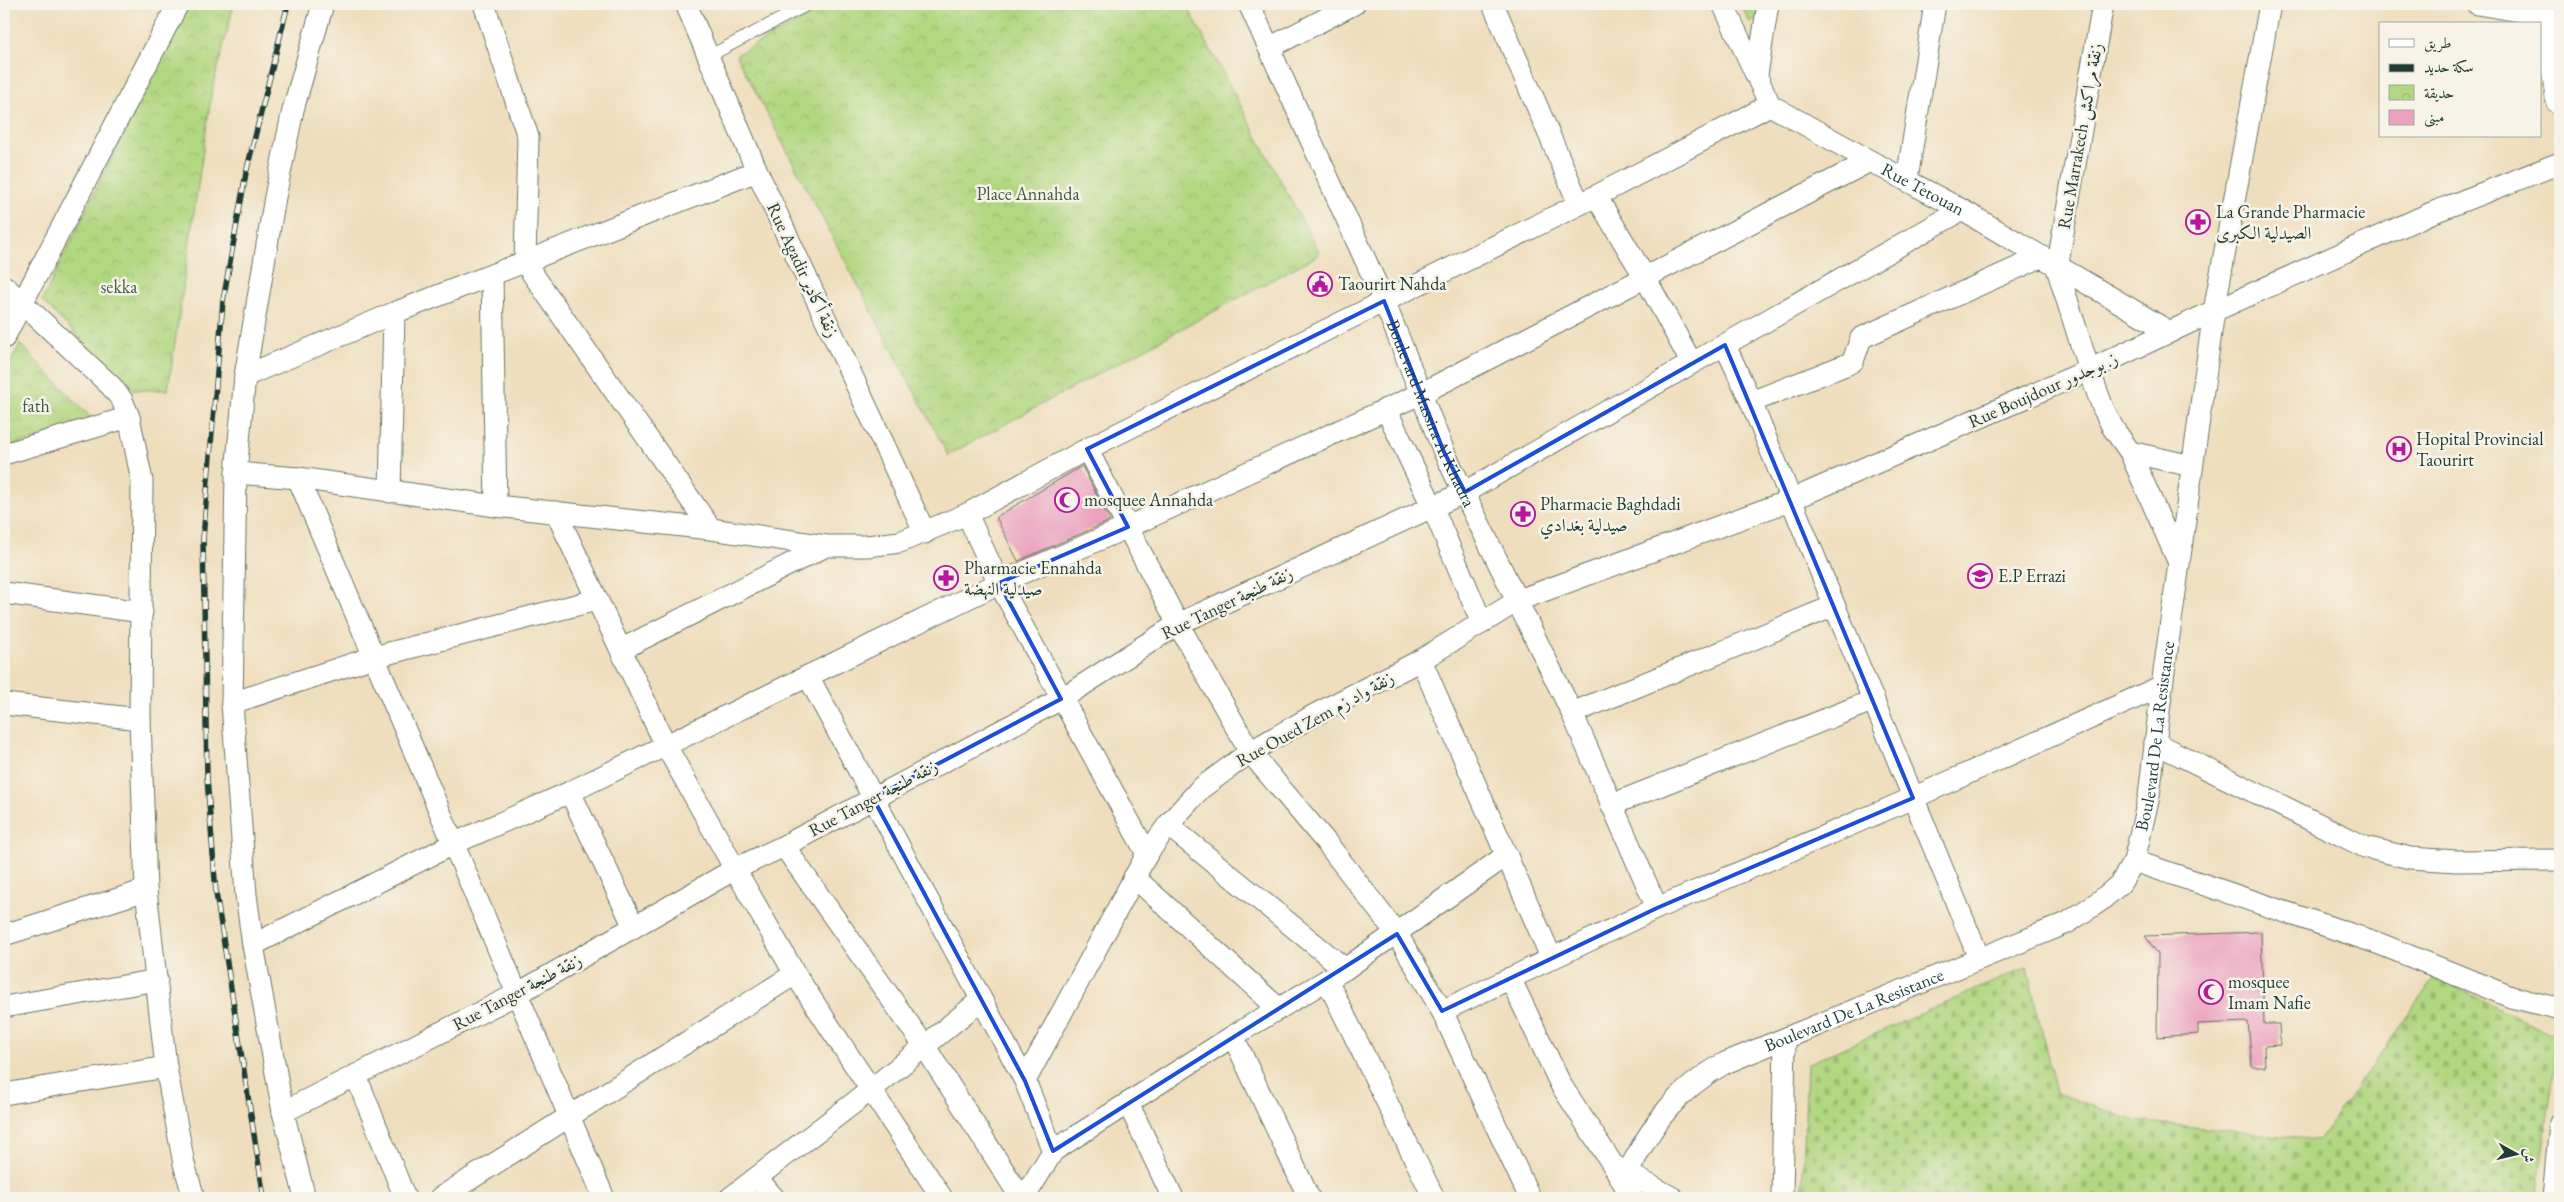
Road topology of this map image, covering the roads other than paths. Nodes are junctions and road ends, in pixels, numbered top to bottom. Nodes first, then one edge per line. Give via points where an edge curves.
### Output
1 (178, 4) edge
2 (323, 4) edge
3 (484, 4) edge
4 (686, 4) edge
5 (808, 4) edge
6 (1250, 4) edge
7 (1354, 4) edge
8 (1493, 4) edge
9 (1724, 4) edge
10 (1768, 4) edge
11 (1935, 4) edge
12 (2103, 4) edge
13 (2270, 4) edge
14 (2477, 4) edge
15 (2551, 10) edge
16 (1269, 48) junction
17 (709, 56) junction
18 (1757, 75) junction
19 (2559, 88) edge
20 (1770, 104) junction
21 (1870, 161) junction
22 (2560, 163) edge
23 (757, 171) junction
24 (1907, 180) junction
25 (1588, 200) junction
26 (1962, 210) junction
27 (2049, 262) junction
28 (525, 263) junction
29 (492, 275) junction
30 (1646, 279) junction
31 (4, 286) edge
32 (1384, 301) junction
33 (22, 302) junction
34 (2214, 311) junction
35 (394, 313) junction
36 (2170, 332) junction
37 (4, 338) edge
38 (1725, 344) junction
39 (1691, 362) junction
40 (2088, 370) junction
41 (245, 376) junction
42 (1422, 393) junction
43 (1751, 402) junction
44 (1386, 409) junction
45 (129, 417) junction
46 (1087, 449) junction
47 (2130, 452) junction
48 (4, 454) edge
49 (2192, 466) junction
50 (236, 473) junction
51 (298, 478) junction
52 (390, 492) junction
53 (1465, 492) junction
54 (1791, 500) junction
55 (496, 506) junction
56 (1432, 506) junction
57 (556, 512) junction
58 (967, 514) junction
59 (1128, 527) junction
60 (711, 529) junction
61 (926, 533) junction
62 (826, 546) junction
63 (2179, 563) junction
64 (999, 583) junction
65 (4, 593) edge
66 (596, 600) junction
67 (1519, 600) junction
68 (1834, 606) junction
69 (142, 612) junction
70 (1482, 623) junction
71 (1178, 624) junction
72 (622, 649) junction
73 (374, 657) junction
74 (1421, 660) junction
75 (808, 676) junction
76 (2162, 686) junction
77 (1060, 699) junction
78 (1874, 700) junction
79 (232, 703) junction
80 (4, 704) edge
81 (1572, 713) junction
82 (140, 719) junction
83 (2155, 743) junction
84 (665, 744) junction
85 (1250, 752) junction
86 (570, 792) junction
87 (873, 798) junction
88 (1913, 798) junction
89 (1611, 805) junction
90 (1168, 824) junction
91 (453, 844) junction
92 (784, 846) junction
93 (1147, 854) junction
94 (1507, 855) junction
95 (2560, 860) edge
96 (2134, 861) junction
97 (735, 868) junction
98 (1134, 878) junction
99 (146, 890) junction
100 (1657, 908) junction
101 (634, 927) junction
102 (1397, 934) junction
103 (4, 936) edge
104 (253, 945) junction
105 (1551, 957) junction
106 (1979, 958) junction
107 (795, 974) junction
108 (1336, 975) junction
109 (1510, 978) junction
110 (157, 980) junction
111 (516, 994) junction
112 (981, 1000) junction
113 (4, 1007) edge
114 (1279, 1009) junction
115 (2560, 1009) edge
116 (1442, 1011) junction
117 (1233, 1036) junction
118 (1785, 1040) junction
119 (925, 1047) junction
120 (166, 1067) junction
121 (356, 1076) junction
122 (1025, 1081) junction
123 (872, 1090) junction
124 (4, 1094) edge
125 (1128, 1103) junction
126 (283, 1112) junction
127 (569, 1117) junction
128 (2560, 1123) edge
129 (1054, 1151) junction
130 (1620, 1170) junction
131 (757, 1178) junction
132 (194, 1198) edge
133 (305, 1198) edge
134 (405, 1198) edge
135 (440, 1198) edge
136 (604, 1198) edge
137 (730, 1198) edge
138 (774, 1198) edge
139 (942, 1198) edge
140 (1022, 1198) edge
141 (1173, 1198) edge
142 (1308, 1198) edge
143 (1434, 1198) edge
144 (1530, 1198) edge
145 (1632, 1198) edge
146 (1674, 1198) edge
147 (1782, 1198) edge
148 (2553, 1198) edge

1 - 33 street
2 - 41 street via 293,110
3 - 28 street via 528,137
4 - 17 street, Rue Agadir زنقة أكادير
5 - 17 lane
6 - 16 street, Boulevard Massira Al Khadra
7 - 16 street
8 - 25 street
9 - 18 street
10 - 18 street
11 - 24 street
12 - 27 street, Rue Marrakech زنقة مراكش
13 - 34 street, Boulevard De La Resistance
14 - 15 street
15 - 19 main road
16 - 32 street, Boulevard Massira Al Khadra
17 - 23 street, Rue Agadir زنقة أكادير
18 - 20 street
20 - 21 street, Rue Tetouan
20 - 25 street
21 - 24 street, Rue Tetouan
21 - 30 street
22 - 34 street, Rue Boujdour ز. بوجدور via 2429,214
23 - 28 street
23 - 61 street, Rue Agadir زنقة أكادير
24 - 26 street, Rue Tetouan
25 - 30 street
25 - 32 street
26 - 27 street, Rue Tetouan
26 - 38 street, Rue Tanger زنقة طنجة
27 - 36 street, Rue Tetouan
27 - 40 street
27 - 43 street via 1862,338 1853,361 1848,364
28 - 29 street
28 - 60 street
29 - 35 street
29 - 55 street
30 - 39 street
30 - 42 street
31 - 33 street
32 - 42 street, Boulevard Massira Al Khadra
32 - 46 street
33 - 37 street
33 - 45 street via 111,386
34 - 36 street, Rue Boujdour ز. بوجدور
34 - 49 street, Boulevard De La Resistance
35 - 41 street
35 - 52 street
36 - 40 street, Rue Boujdour ز. بوجدور
38 - 39 street, Rue Tanger زنقة طنجة
38 - 43 street
39 - 53 street, Rue Tanger زنقة طنجة
40 - 47 street via 2113,428
40 - 54 street, Rue Boujdour ز. بوجدور
41 - 50 street
42 - 44 street
42 - 53 street, Boulevard Massira Al Khadra via 1444,452
43 - 54 street
44 - 56 street
44 - 59 street
45 - 48 street
45 - 69 street via 142,481
46 - 58 street
46 - 59 street
47 - 49 street
47 - 63 street
49 - 63 street, Boulevard De La Resistance
50 - 51 street
50 - 79 street
51 - 52 street
51 - 73 street
52 - 55 street
53 - 56 street, Rue Tanger زنقة طنجة
53 - 67 street, Boulevard Massira Al Khadra
54 - 67 street, Rue Boujdour ز. بوجدور
54 - 68 street
55 - 57 street
56 - 70 street
56 - 71 street, Rue Tanger زنقة طنجة
57 - 60 street
57 - 66 street
58 - 61 street
58 - 64 street
59 - 64 street
59 - 71 street
60 - 62 street
61 - 62 street via 900,542
62 - 72 street
63 - 76 street, Boulevard De La Resistance
64 - 75 street
64 - 77 street
65 - 69 street
66 - 72 street
66 - 73 street
67 - 70 street, Rue Oued Zem زنقة واد زم
67 - 81 street, Boulevard Massira Al Khadra
68 - 78 street
68 - 81 street
69 - 82 street
70 - 74 street, Rue Oued Zem زنقة واد زم
71 - 77 street, Rue Tanger زنقة طنجة
71 - 85 street
72 - 84 street
73 - 79 street
73 - 91 street
74 - 85 street, Rue Oued Zem زنقة واد زم
74 - 94 street
75 - 84 street
75 - 87 street
76 - 83 street, Boulevard De La Resistance
76 - 88 street
77 - 87 street, Rue Tanger زنقة طنجة
77 - 93 street
78 - 88 street
78 - 89 street
79 - 104 street via 246,895
80 - 82 street
81 - 89 street, Boulevard Massira Al Khadra
82 - 99 street
83 - 95 street via 2365,846 2410,858
83 - 96 street, Boulevard De La Resistance via 2149,796
84 - 86 street
84 - 97 street
85 - 90 street, Rue Oued Zem زنقة واد زم via 1200,790
85 - 102 street via 1326,842
86 - 91 street
86 - 101 street
87 - 92 street, Rue Tanger زنقة طنجة
87 - 112 street
88 - 100 street
88 - 106 street
89 - 100 street, Boulevard Massira Al Khadra
90 - 93 street, Rue Oued Zem زنقة واد زم
90 - 108 street
91 - 104 street
91 - 111 street
92 - 97 street, Rue Tanger زنقة طنجة
92 - 119 street
93 - 98 street, Rue Oued Zem زنقة واد زم
94 - 102 street
94 - 105 street
96 - 106 street, Boulevard De La Resistance via 2120,884 2067,924
96 - 115 street via 2380,944 2511,997
97 - 101 street, Rue Tanger زنقة طنجة
97 - 107 street
98 - 114 street
98 - 122 street, Rue Oued Zem زنقة واد زم
99 - 103 street
99 - 110 street
100 - 105 street
101 - 111 street, Rue Tanger زنقة طنجة
102 - 108 street
102 - 116 street
104 - 126 street
105 - 109 street
106 - 118 street, Boulevard De La Resistance
107 - 123 street
107 - 127 street
108 - 114 street
108 - 143 street
109 - 116 street
109 - 130 street via 1560,1085
110 - 113 street
110 - 120 street
111 - 121 street, Rue Tanger زنقة طنجة
111 - 127 street
112 - 119 street
112 - 122 street
114 - 117 street
116 - 144 street
117 - 125 street
117 - 142 street
118 - 130 street, Boulevard De La Resistance via 1725,1062 1680,1093
118 - 147 street
119 - 123 street
119 - 140 street
120 - 124 street
120 - 132 street via 184,1164
121 - 126 street, Rue Tanger زنقة طنجة
121 - 134 street
122 - 129 street
123 - 131 street
123 - 139 street
125 - 129 street
125 - 141 street
126 - 133 street
127 - 135 street
127 - 136 street
128 - 148 street
129 - 140 street
130 - 145 street
130 - 146 street
131 - 137 street
131 - 138 street

